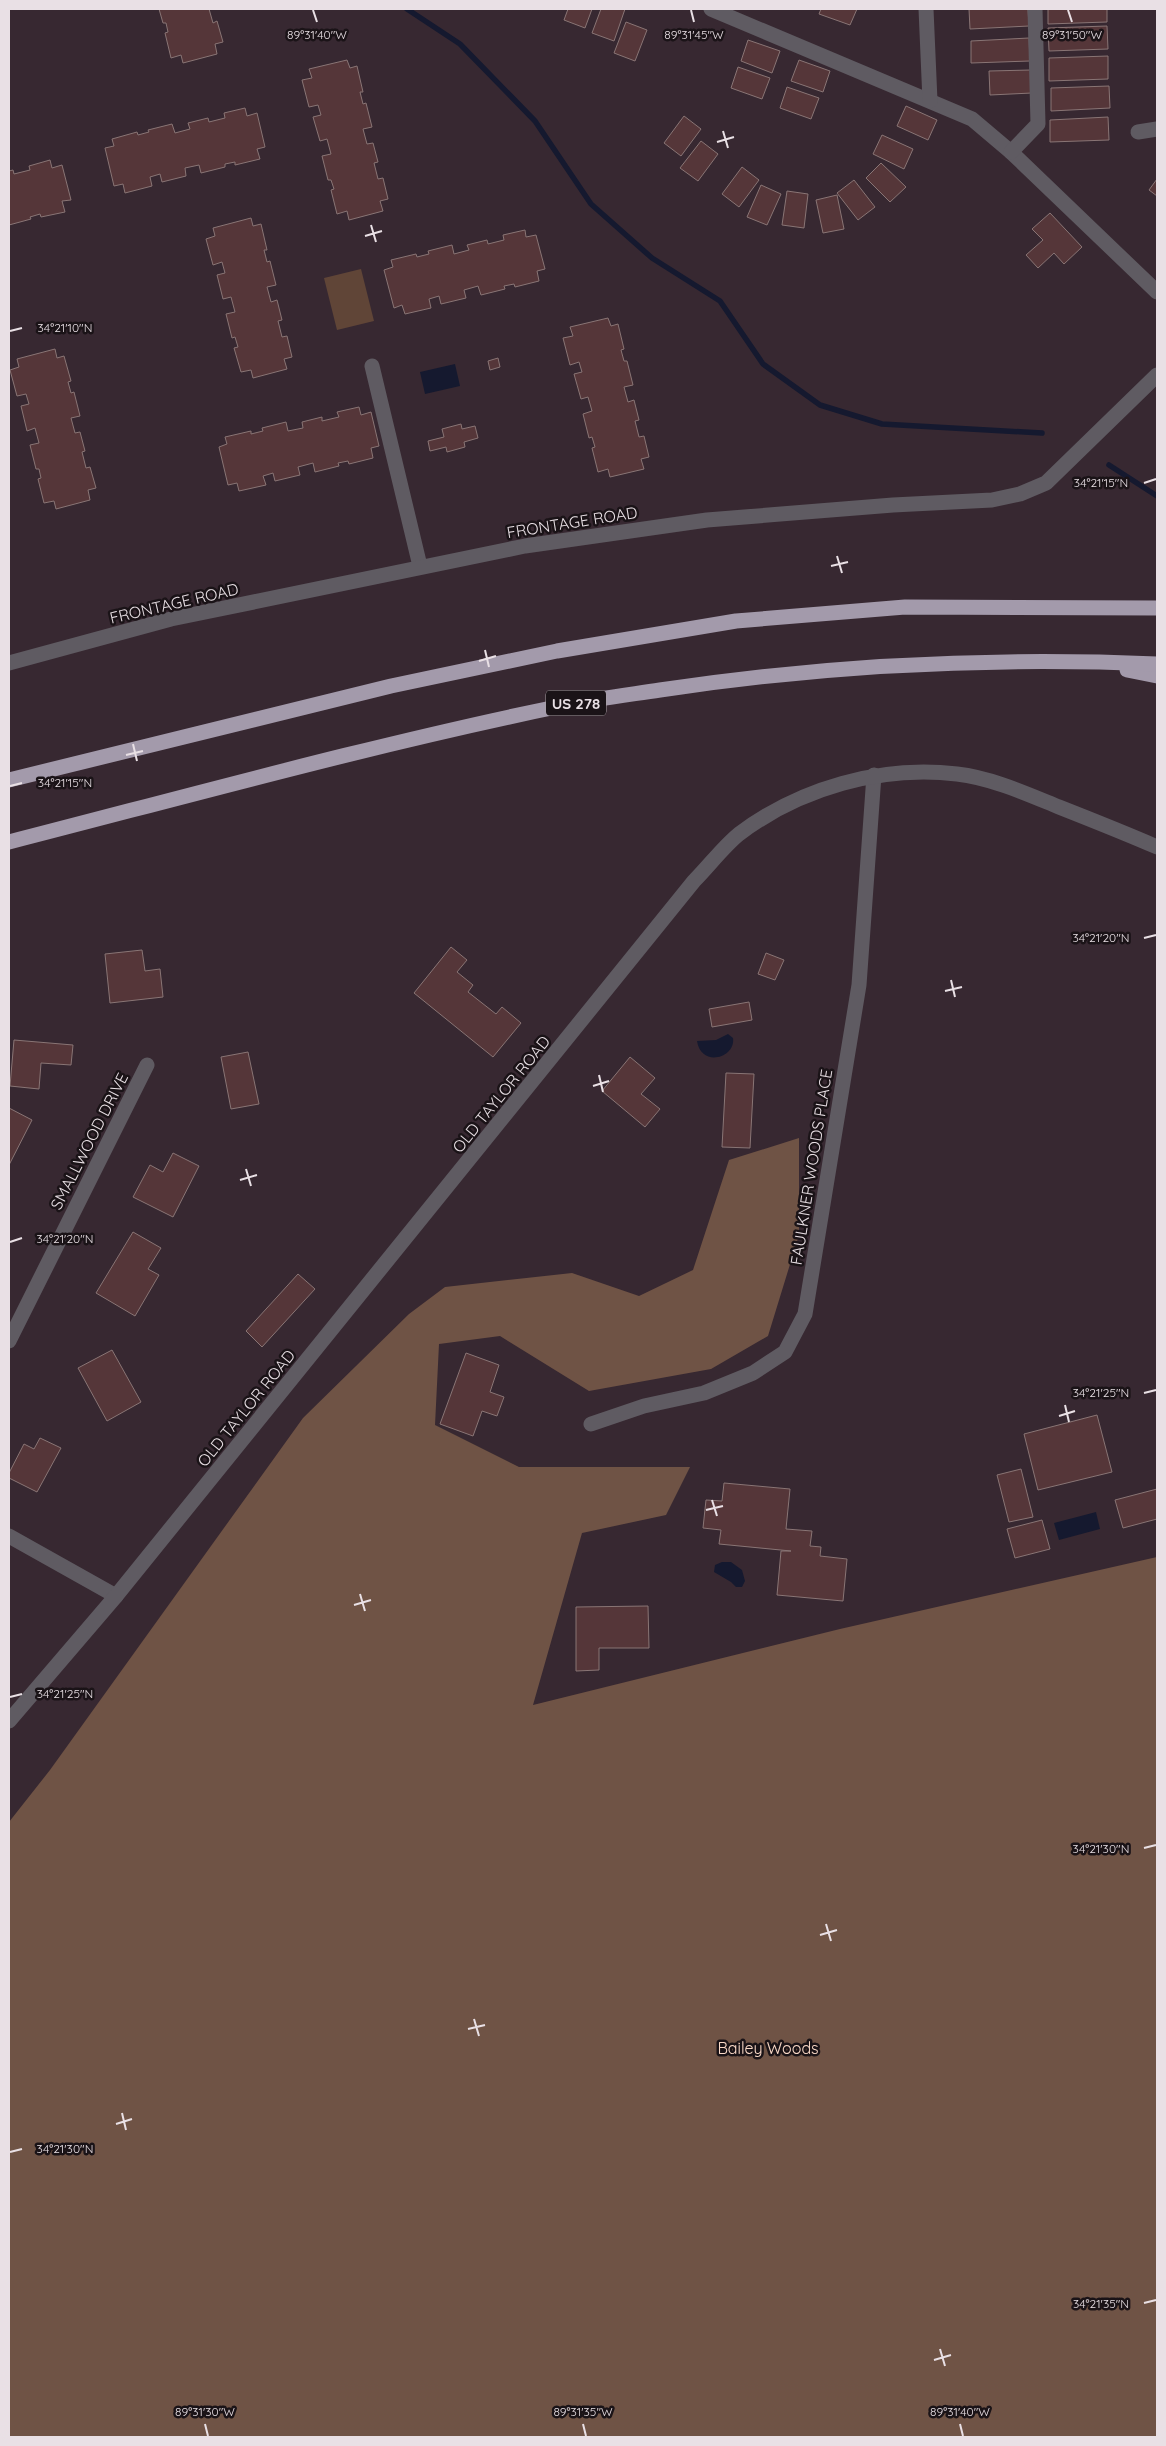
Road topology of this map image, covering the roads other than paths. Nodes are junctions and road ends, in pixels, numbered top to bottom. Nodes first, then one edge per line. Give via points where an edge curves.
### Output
1 (711, 9) edge
2 (926, 9) edge
3 (1035, 9) edge
4 (930, 101) junction
5 (1157, 129) edge
6 (1138, 132) dead end
7 (1011, 152) junction
8 (1157, 292) edge
9 (372, 366) dead end
10 (1157, 375) edge
11 (420, 566) junction
12 (1157, 606) edge
13 (1076, 660) junction
14 (9, 664) edge
15 (1157, 664) edge
16 (1157, 676) edge
17 (874, 776) junction
18 (9, 780) edge
19 (9, 842) edge
20 (1157, 847) edge
21 (147, 1065) dead end
22 (9, 1340) edge
23 (591, 1424) dead end
24 (9, 1536) edge
25 (116, 1596) junction
26 (9, 1721) edge

1 - 4 street
2 - 4 street
3 - 7 street via 1038,124
4 - 7 street via 972,119
5 - 6 street
7 - 8 street
9 - 11 street
10 - 11 street, FRONTAGE ROAD via 1046,483 1020,494 992,500 707,520 525,546
11 - 14 street, FRONTAGE ROAD via 171,619
12 - 18 highway via 905,607 736,621 556,650
13 - 15 highway, US 278
13 - 16 highway
13 - 19 highway, US 278 via 920,663 770,676 564,705 342,756
17 - 20 street, OLD TAYLOR ROAD via 910,772 959,774 1017,790
17 - 23 street, FAULKNER WOODS PLACE via 859,984 805,1314 785,1352 753,1373 704,1393 644,1406
17 - 25 street, OLD TAYLOR ROAD via 829,787 785,805 738,835 694,881
21 - 22 street, SMALLWOOD DRIVE
24 - 25 street
25 - 26 street, OLD TAYLOR ROAD

